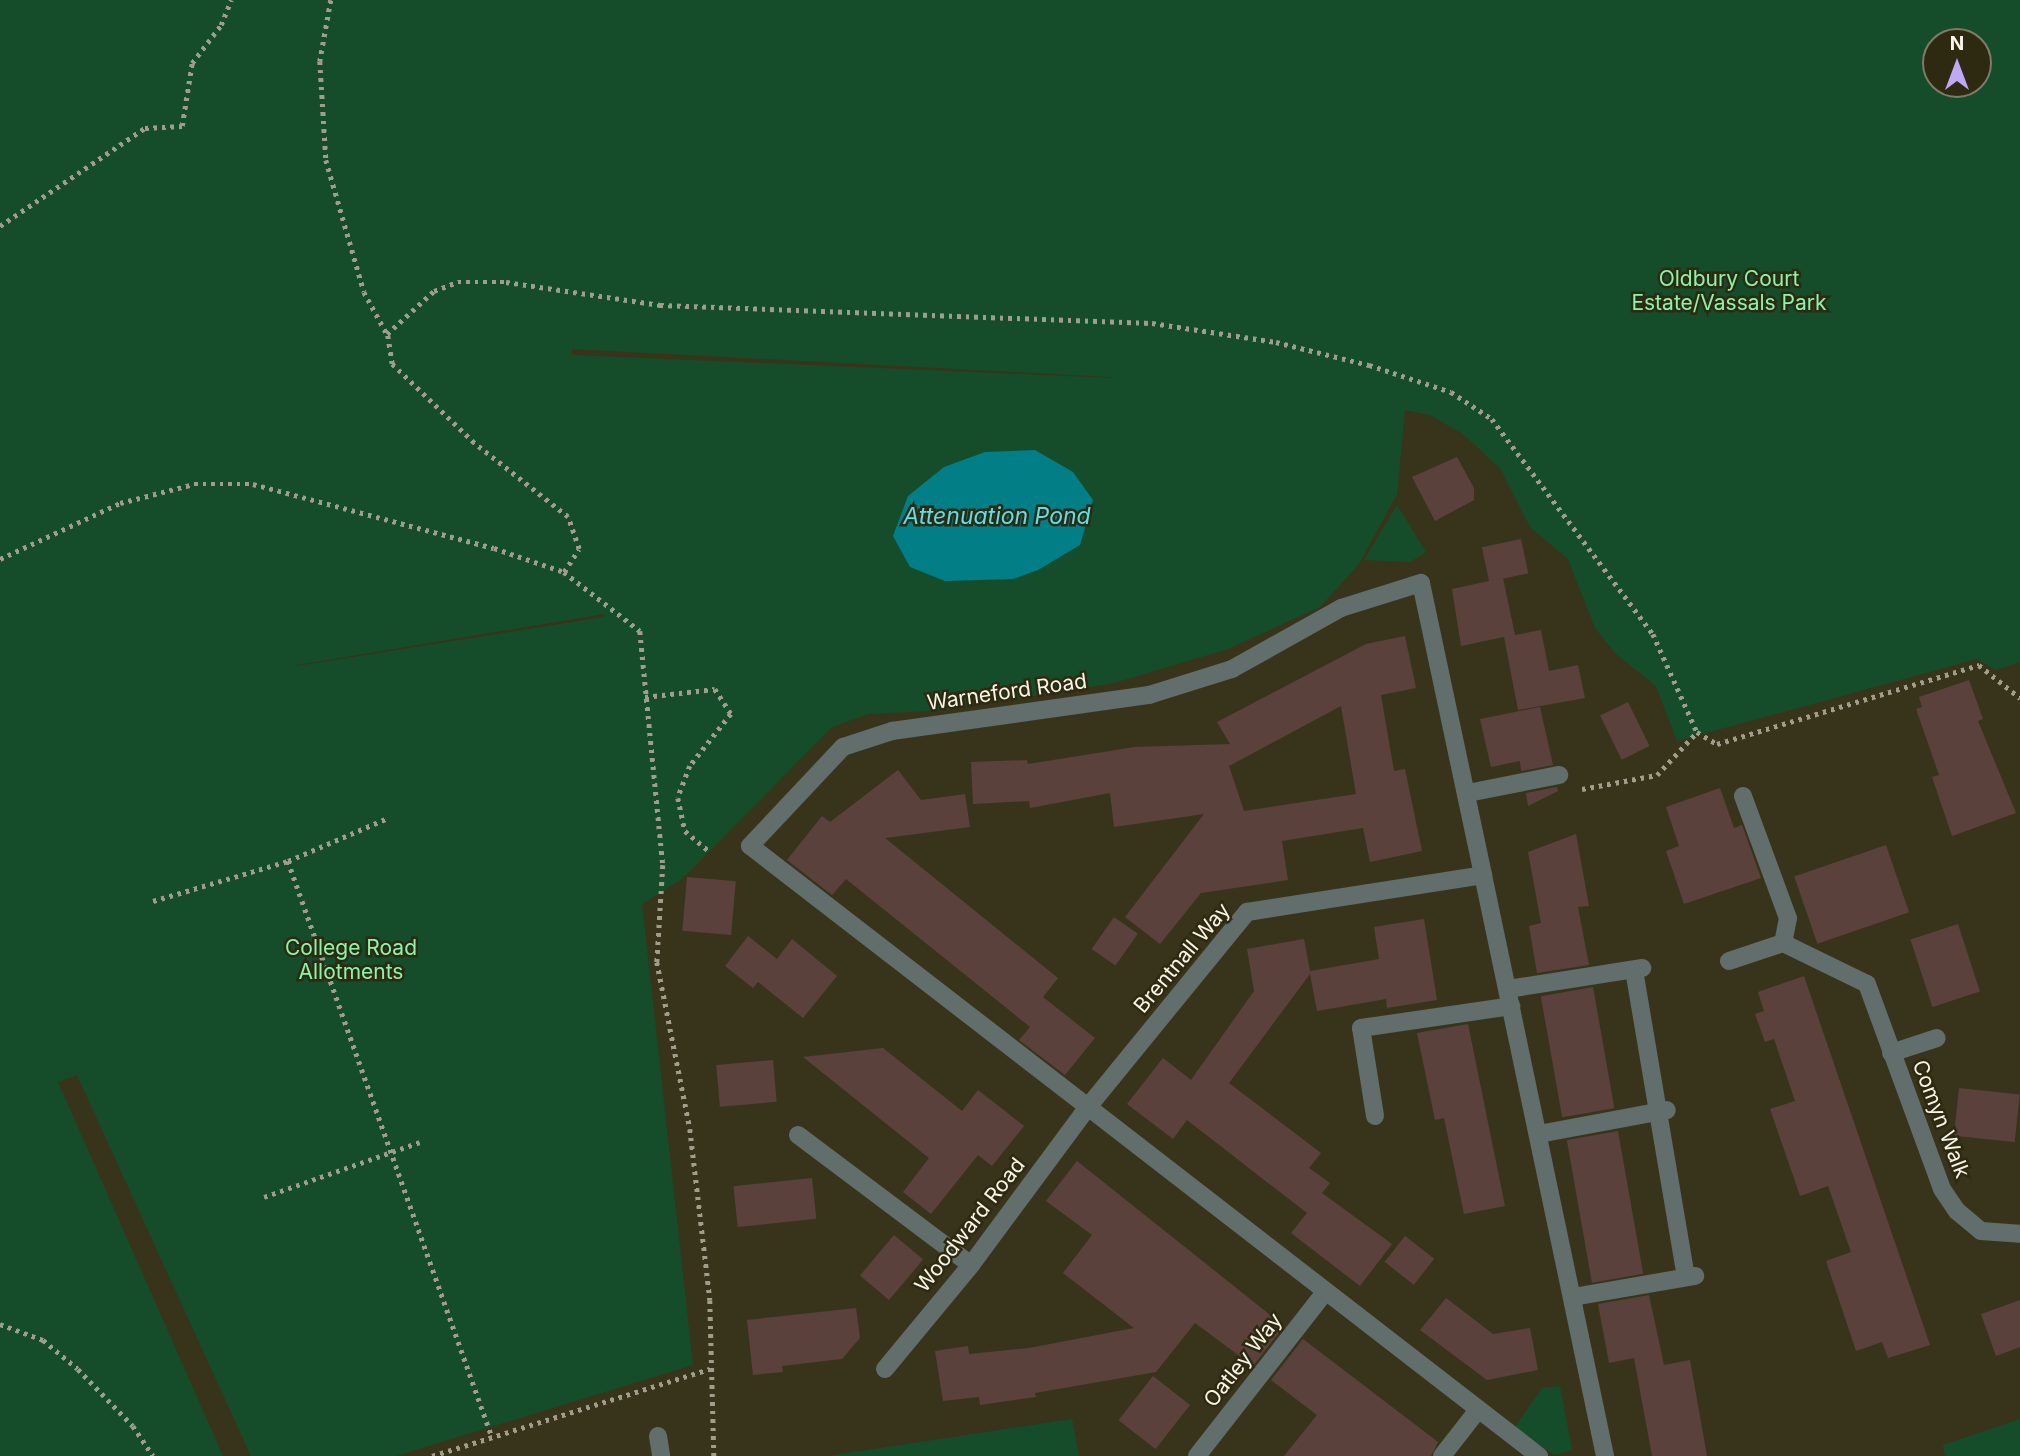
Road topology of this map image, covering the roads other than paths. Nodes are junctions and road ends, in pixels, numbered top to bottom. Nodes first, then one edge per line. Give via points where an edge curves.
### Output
1 (1559, 775) dead end
2 (1468, 793) junction
3 (1744, 796) dead end
4 (1483, 875) junction
5 (1783, 943) junction
6 (1729, 961) dead end
7 (1509, 998) junction
8 (1937, 1038) dead end
9 (1891, 1053) junction
10 (1088, 1107) junction
11 (1663, 1111) junction
12 (1375, 1116) dead end
13 (1539, 1134) junction
14 (798, 1135) dead end
15 (2020, 1234) edge
16 (971, 1265) junction
17 (1326, 1291) junction
18 (1573, 1297) junction
19 (885, 1369) dead end
20 (1478, 1410) junction
21 (658, 1436) dead end
22 (661, 1456) edge
23 (1197, 1456) edge
24 (1442, 1456) edge
25 (1539, 1456) edge
26 (1605, 1456) edge

1 - 2 street
2 - 4 street, Warneford Road
2 - 10 street, Warneford Road via 1421,583 1341,608 1232,669 1149,695 892,730 843,747 750,846
3 - 5 street via 1788,918
4 - 7 street
4 - 10 street, Brentnall Way via 1247,912
5 - 6 street
5 - 9 street, Comyn Walk via 1867,984
7 - 11 street via 1639,969
7 - 12 street via 1361,1028
7 - 13 street
8 - 9 street, Comyn Walk
9 - 15 street, Comyn Walk via 1949,1200 1981,1231
10 - 16 street, Woodward Road
10 - 17 street
11 - 13 street
11 - 18 street via 1691,1276
13 - 18 street
14 - 16 street
16 - 19 street, Woodward Road
17 - 20 street
17 - 23 street, Oatley Way
18 - 26 street
20 - 24 street
20 - 25 street
21 - 22 street

